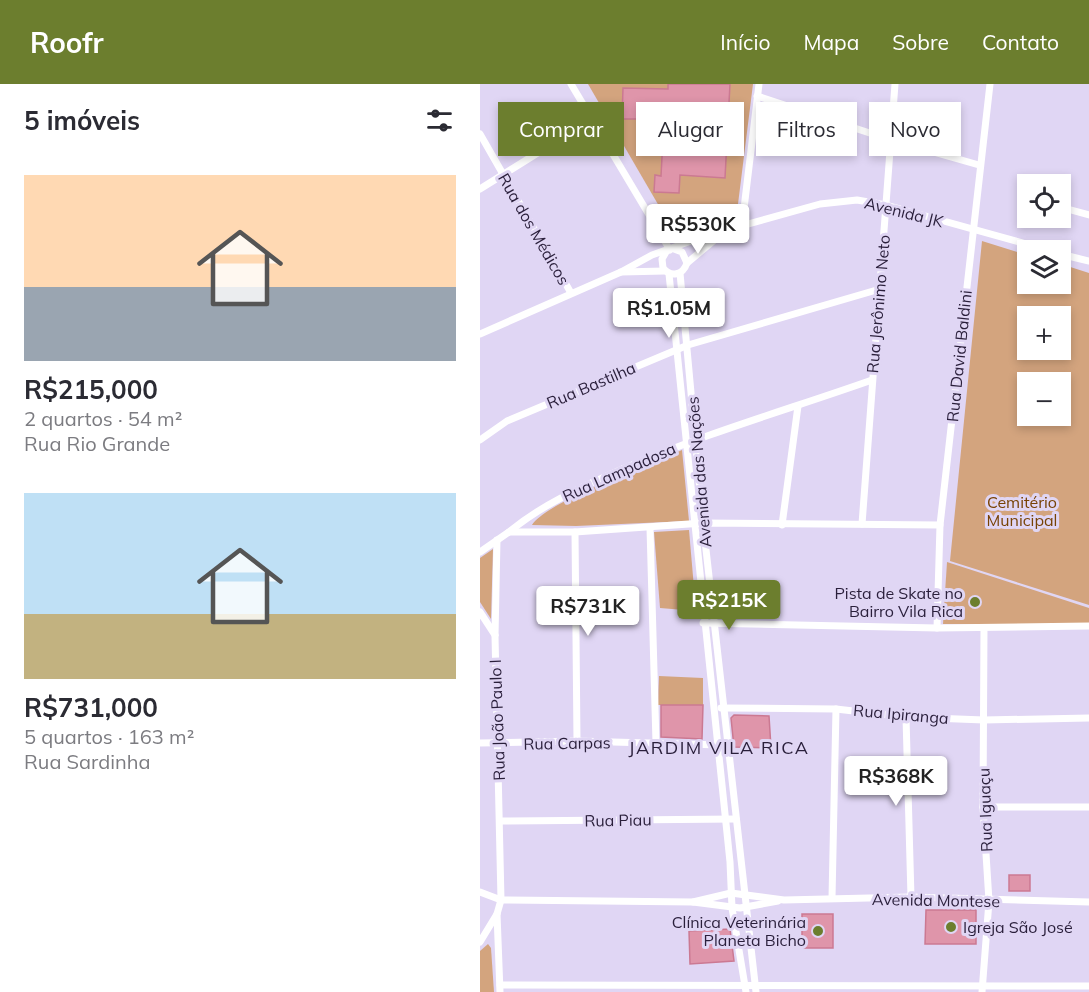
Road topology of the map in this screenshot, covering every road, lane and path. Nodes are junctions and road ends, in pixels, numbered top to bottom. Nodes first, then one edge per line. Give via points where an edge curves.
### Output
1 (571, 84) edge
2 (759, 84) edge
3 (895, 84) edge
4 (990, 84) edge
5 (757, 96) junction
6 (582, 102) edge
7 (894, 102) edge
8 (869, 133) edge
9 (480, 134) edge
10 (533, 156) edge
11 (614, 156) edge
12 (890, 156) edge
13 (947, 156) edge
14 (979, 165) junction
15 (503, 175) junction
16 (480, 189) edge
17 (886, 205) junction
18 (1071, 210) edge
19 (1089, 215) edge
20 (742, 225) junction
21 (973, 230) junction
22 (724, 231) junction
23 (1017, 242) edge
24 (670, 250) junction
25 (1071, 257) edge
26 (1089, 261) edge
27 (687, 262) junction
28 (621, 272) junction
29 (667, 272) junction
30 (680, 273) junction
31 (880, 289) junction
32 (571, 293) junction
33 (480, 334) edge
34 (688, 345) junction
35 (678, 349) junction
36 (872, 380) junction
37 (798, 406) junction
38 (696, 439) junction
39 (480, 440) edge
40 (687, 442) junction
41 (703, 523) junction
42 (694, 524) junction
43 (862, 524) junction
44 (782, 525) junction
45 (940, 525) junction
46 (650, 528) junction
47 (509, 532) junction
48 (575, 532) junction
49 (497, 540) junction
50 (480, 552) edge
51 (480, 612) edge
52 (703, 623) junction
53 (716, 625) junction
54 (1089, 626) edge
55 (937, 628) junction
56 (984, 628) junction
57 (495, 636) junction
58 (712, 707) junction
59 (723, 708) junction
60 (836, 709) junction
61 (906, 717) junction
62 (1089, 718) edge
63 (984, 720) junction
64 (577, 741) junction
65 (480, 743) edge
66 (656, 743) junction
67 (497, 744) junction
68 (717, 744) junction
69 (727, 745) junction
70 (983, 807) junction
71 (1089, 807) edge
72 (726, 818) junction
73 (736, 819) junction
74 (500, 821) junction
75 (480, 892) edge
76 (731, 893) junction
77 (744, 894) junction
78 (911, 897) junction
79 (832, 898) junction
80 (501, 900) junction
81 (784, 900) junction
82 (989, 901) junction
83 (693, 902) junction
84 (1089, 902) edge
85 (732, 908) junction
86 (746, 908) junction
87 (497, 914) junction
88 (480, 942) edge
89 (1089, 986) edge
90 (500, 988) edge
91 (746, 988) edge
92 (756, 988) edge
93 (983, 989) edge

1 - 6 street
2 - 5 street
3 - 7 street, Rua Jerônimo Neto
4 - 14 street, Rua David Baldini
5 - 8 street
5 - 20 street
9 - 15 street, Rua dos Médicos
10 - 15 street
11 - 24 street
12 - 17 street, Rua Jerônimo Neto
13 - 14 street
14 - 21 street, Rua David Baldini
15 - 16 street
15 - 32 street, Rua dos Médicos
17 - 20 street, Avenida JK via 857,200 820,204
17 - 21 street, Avenida JK
17 - 31 street, Rua Jerônimo Neto
18 - 19 street
20 - 22 street, Avenida JK
21 - 23 street, Avenida JK
21 - 45 street, Rua David Baldini
22 - 24 street, Avenida JK
22 - 27 street, Avenida JK
24 - 27 street via 682,252
24 - 28 street, Avenida JK
24 - 29 street via 662,259
25 - 26 street
27 - 30 street
28 - 29 street, Avenida JK
28 - 32 street, Avenida JK
29 - 30 street
29 - 35 street, Avenida das Nações
30 - 34 street, Avenida das Nações
31 - 34 street, Rua Bastilha
31 - 36 street, Rua Jerônimo Neto
32 - 33 street, Avenida JK
34 - 35 street, Rua Bastilha
34 - 38 street, Avenida das Nações
35 - 39 street, Rua Bastilha via 507,421
35 - 40 street, Avenida das Nações
36 - 37 street, Rua Lampadosa
36 - 43 street, Rua Jerônimo Neto
37 - 38 street, Rua Lampadosa
37 - 44 street
38 - 40 street, Rua Lampadosa
38 - 41 street, Avenida das Nações
40 - 42 street, Avenida das Nações
40 - 47 street, Rua Lampadosa via 554,501
41 - 42 street
41 - 44 street
41 - 53 street, Avenida das Nações
42 - 46 street
42 - 52 street, Avenida das Nações
43 - 44 street
43 - 45 street
45 - 55 street, Rua David Baldini
46 - 48 street
46 - 66 street
47 - 48 street
47 - 49 street, Rua Lampadosa
48 - 64 street
49 - 50 street, Rua Lampadosa
49 - 57 street, Rua João Paulo I
51 - 57 street
52 - 53 street
52 - 58 street, Avenida das Nações
53 - 55 street
53 - 59 street, Avenida das Nações
54 - 56 street
55 - 56 street
56 - 63 street, Rua Iguaçu
57 - 67 street, Rua João Paulo I
58 - 59 street, Rua Ipiranga
58 - 68 street, Avenida das Nações
59 - 60 street, Rua Ipiranga
59 - 69 street, Avenida das Nações
60 - 61 street, Rua Ipiranga
60 - 79 street
61 - 63 street, Rua Ipiranga
61 - 78 street
62 - 63 street, Rua Ipiranga
63 - 70 street, Rua Iguaçu
64 - 66 street, Rua Carpas
64 - 67 street, Rua Carpas
65 - 67 street, Rua Carpas
66 - 68 street, Rua Carpas
67 - 74 street, Rua João Paulo I
68 - 69 street, Rua Carpas
68 - 72 street, Avenida das Nações
69 - 73 street, Avenida das Nações
70 - 71 street
70 - 82 street, Rua Iguaçu
72 - 73 street, Rua Piau
72 - 74 street, Rua Piau
72 - 76 street, Avenida das Nações
73 - 77 street, Avenida das Nações
74 - 80 street, Rua João Paulo I
75 - 80 street, Avenida Montese
76 - 77 street, Avenida Montese
76 - 83 street, Avenida Montese
76 - 85 street, Avenida das Nações
77 - 81 street, Avenida Montese
77 - 86 street, Avenida das Nações
78 - 79 street, Avenida Montese
78 - 82 street, Avenida Montese
79 - 81 street, Avenida Montese
80 - 83 street, Avenida Montese
80 - 87 street, Rua João Paulo I
81 - 86 street, Avenida Montese
82 - 84 street, Avenida Montese
82 - 93 street, Rua Iguaçu
83 - 85 street, Avenida Montese
85 - 86 street, Avenida Montese
85 - 91 street, Avenida das Nações
86 - 92 street, Avenida das Nações
87 - 88 street
87 - 90 street
89 - 93 street
90 - 91 street
91 - 92 street
92 - 93 street

